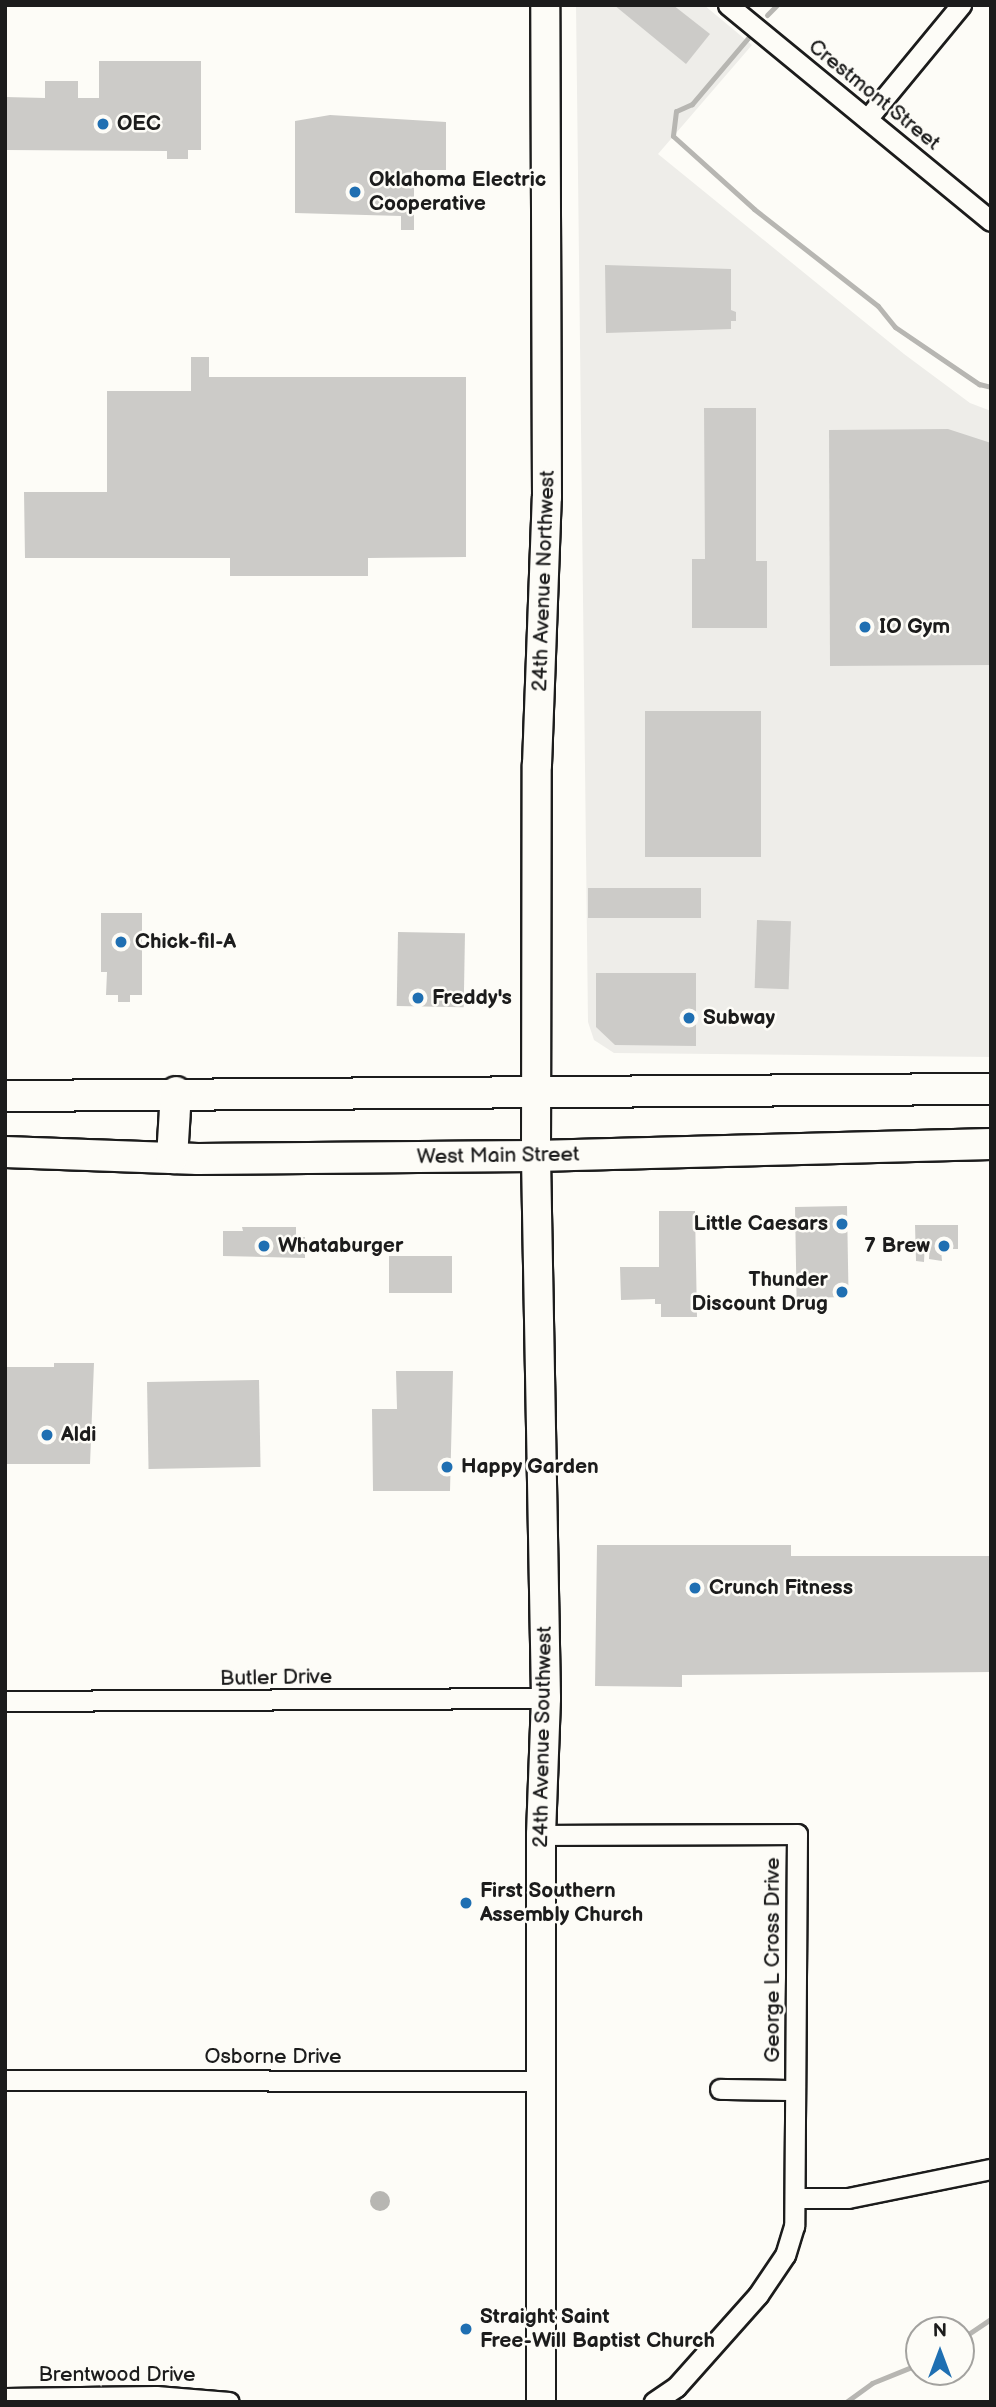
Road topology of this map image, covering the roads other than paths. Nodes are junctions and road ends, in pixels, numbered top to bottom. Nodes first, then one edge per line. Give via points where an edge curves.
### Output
1 (545, 5) edge
2 (728, 5) edge
3 (961, 5) edge
4 (867, 119) junction
5 (991, 222) edge
6 (991, 1089) edge
7 (538, 1090) junction
8 (176, 1093) junction
9 (5, 1096) edge
10 (991, 1144) edge
11 (5, 1152) edge
12 (536, 1156) junction
13 (172, 1158) junction
14 (546, 1698) junction
15 (5, 1701) edge
16 (541, 1835) junction
17 (5, 2080) edge
18 (541, 2081) junction
19 (720, 2089) dead end
20 (795, 2090) junction
21 (991, 2169) edge
22 (797, 2198) junction
23 (5, 2398) edge
24 (229, 2402) edge
25 (541, 2402) edge
26 (654, 2402) edge

1 - 7 main road, 24th Avenue Northwest via 547,497 537,765
2 - 4 street, Crestmont Street
3 - 4 street
4 - 5 street, Crestmont Street
6 - 7 main road
7 - 8 main road
7 - 12 main road, 24th Avenue Northwest
8 - 9 main road
8 - 13 main road
10 - 12 main road, West Main Street
11 - 13 main road, West Main Street
12 - 13 main road, West Main Street
12 - 14 main road, 24th Avenue Southwest
14 - 15 street, Butler Drive
14 - 16 main road, 24th Avenue Southwest
16 - 18 main road, 24th Avenue Southwest
16 - 20 street, George L Cross Drive via 797,1835
17 - 18 street, Osborne Drive
18 - 25 main road, 24th Avenue Southwest
19 - 20 street, George L Cross Drive
20 - 22 street, George L Cross Drive
21 - 22 street via 848,2198
22 - 26 street, George L Cross Drive via 794,2226 776,2271 693,2370
23 - 24 street, Brentwood Drive via 168,2397

